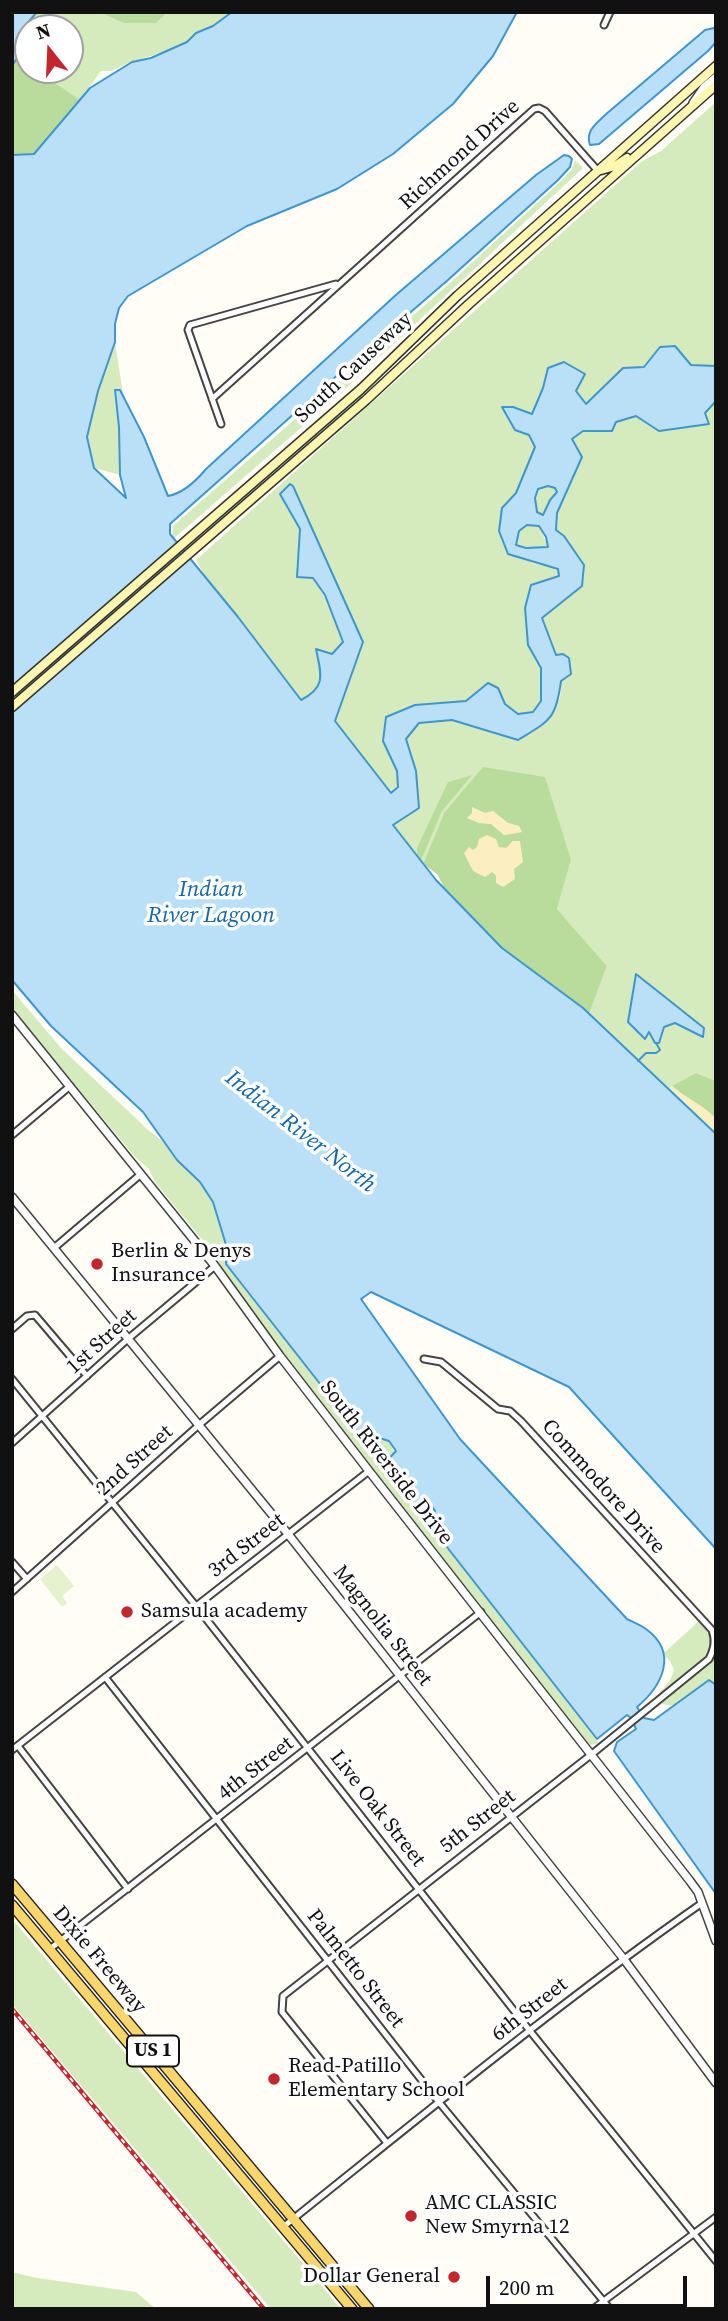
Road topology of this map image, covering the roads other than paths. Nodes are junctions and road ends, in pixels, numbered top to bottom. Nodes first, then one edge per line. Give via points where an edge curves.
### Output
1 (610, 12) edge
2 (604, 25) dead end
3 (716, 66) edge
4 (716, 77) edge
5 (716, 85) edge
6 (688, 109) junction
7 (646, 147) junction
8 (598, 171) junction
9 (540, 241) junction
10 (338, 284) junction
11 (212, 399) junction
12 (221, 424) dead end
13 (12, 692) edge
14 (12, 708) edge
15 (12, 1015) edge
16 (70, 1086) junction
17 (12, 1135) edge
18 (141, 1174) junction
19 (12, 1197) edge
20 (54, 1248) junction
21 (215, 1266) junction
22 (12, 1329) edge
23 (129, 1338) junction
24 (280, 1356) junction
25 (424, 1359) dead end
26 (87, 1377) junction
27 (12, 1379) edge
28 (43, 1416) junction
29 (200, 1424) junction
30 (12, 1443) edge
31 (369, 1471) junction
32 (112, 1502) junction
33 (288, 1534) junction
34 (12, 1562) edge
35 (27, 1579) junction
36 (12, 1592) edge
37 (196, 1606) junction
38 (481, 1612) junction
39 (700, 1666) joint
40 (398, 1675) junction
41 (106, 1677) junction
42 (18, 1746) junction
43 (308, 1748) junction
44 (12, 1750) edge
45 (592, 1754) junction
46 (218, 1818) junction
47 (510, 1818) junction
48 (12, 1884) edge
49 (420, 1888) junction
50 (128, 1889) junction
51 (702, 1903) junction
52 (12, 1905) edge
53 (60, 1941) junction
54 (716, 1941) edge
55 (50, 1949) junction
56 (623, 1958) junction
57 (328, 1960) junction
58 (530, 2031) junction
59 (174, 2077) junction
60 (716, 2083) edge
61 (164, 2085) junction
62 (438, 2101) junction
63 (387, 2143) junction
64 (716, 2217) edge
65 (294, 2219) junction
66 (283, 2227) junction
67 (694, 2233) junction
68 (716, 2261) edge
69 (603, 2301) junction
70 (352, 2309) edge
71 (369, 2309) edge
72 (593, 2309) edge
73 (610, 2309) edge

1 - 2 street
3 - 8 main road, South Causeway
4 - 6 street
5 - 6 main road, South Causeway
6 - 7 main road, South Causeway
7 - 8 main road
7 - 9 main road, South Causeway
8 - 9 main road via 594,186
8 - 10 street, Richmond Drive via 545,111 534,109
8 - 13 main road, South Causeway via 323,423
9 - 14 main road, South Causeway via 331,431
10 - 11 street, Richmond Drive
10 - 11 street, Richmond Drive via 190,325
11 - 12 street, Richmond Drive
15 - 16 street, South Riverside Drive
16 - 17 street
16 - 18 street, South Riverside Drive
18 - 20 street
18 - 21 street, South Riverside Drive
19 - 20 street, Magnolia Street
20 - 23 street, Magnolia Street
21 - 23 street, 1st Street
21 - 24 street, South Riverside Drive
22 - 26 street via 35,1315
23 - 26 street, 1st Street
23 - 29 street, Magnolia Street
24 - 29 street, 2nd Street
24 - 31 street, South Riverside Drive
25 - 39 street, Commodore Drive via 441,1362 498,1409 510,1411 521,1421 712,1630 713,1651
26 - 28 street, 1st Street
27 - 28 street, Live Oak Street
28 - 30 street, 1st Street
28 - 32 street, Live Oak Street
29 - 32 street, 2nd Street
29 - 33 street, Magnolia Street
31 - 33 street, 3rd Street
31 - 38 street, South Riverside Drive
32 - 35 street, 2nd Street
32 - 37 street, Live Oak Street
33 - 37 street, 3rd Street
33 - 40 street, Magnolia Street
34 - 35 street
35 - 36 street, 2nd Street
37 - 41 street, 3rd Street
37 - 43 street, Live Oak Street
38 - 40 street, 4th Street
38 - 45 street, South Riverside Drive
39 - 45 street, 5th Street
40 - 43 street, 4th Street
40 - 47 street, Magnolia Street
41 - 42 street, 3rd Street
41 - 46 street, Palmetto Street
42 - 44 street, 3rd Street
42 - 50 street
43 - 46 street, 4th Street
43 - 49 street, Live Oak Street
45 - 47 street, 5th Street
45 - 51 street, South Riverside Drive
46 - 50 street, 4th Street
46 - 57 street, Palmetto Street
47 - 49 street, 5th Street
47 - 56 street, Magnolia Street
48 - 53 main road, Dixie Freeway / US 1
49 - 57 street, 5th Street
49 - 58 street, Live Oak Street
50 - 53 street, 4th Street
51 - 54 street, South Riverside Drive
51 - 56 street, 6th Street
52 - 55 main road, Dixie Freeway / US 1
53 - 55 street, 4th Street
53 - 59 main road, Dixie Freeway / US 1
55 - 61 main road, Dixie Freeway / US 1
56 - 58 street, 6th Street
56 - 60 street, Magnolia Street
57 - 62 street, Palmetto Street
57 - 63 street, 5th Street via 283,1996 282,2012
58 - 62 street, 6th Street
58 - 67 street, Live Oak Street
59 - 61 street
59 - 65 main road, Dixie Freeway / US 1
61 - 66 main road, Dixie Freeway / US 1
62 - 63 street, 6th Street
62 - 69 street, Palmetto Street
63 - 65 street, 6th Street
64 - 67 street
65 - 66 street, 6th Street
65 - 71 main road, US 1
66 - 70 main road, US 1
67 - 68 street, Live Oak Street
67 - 69 street
69 - 72 street
69 - 73 street, Palmetto Street

